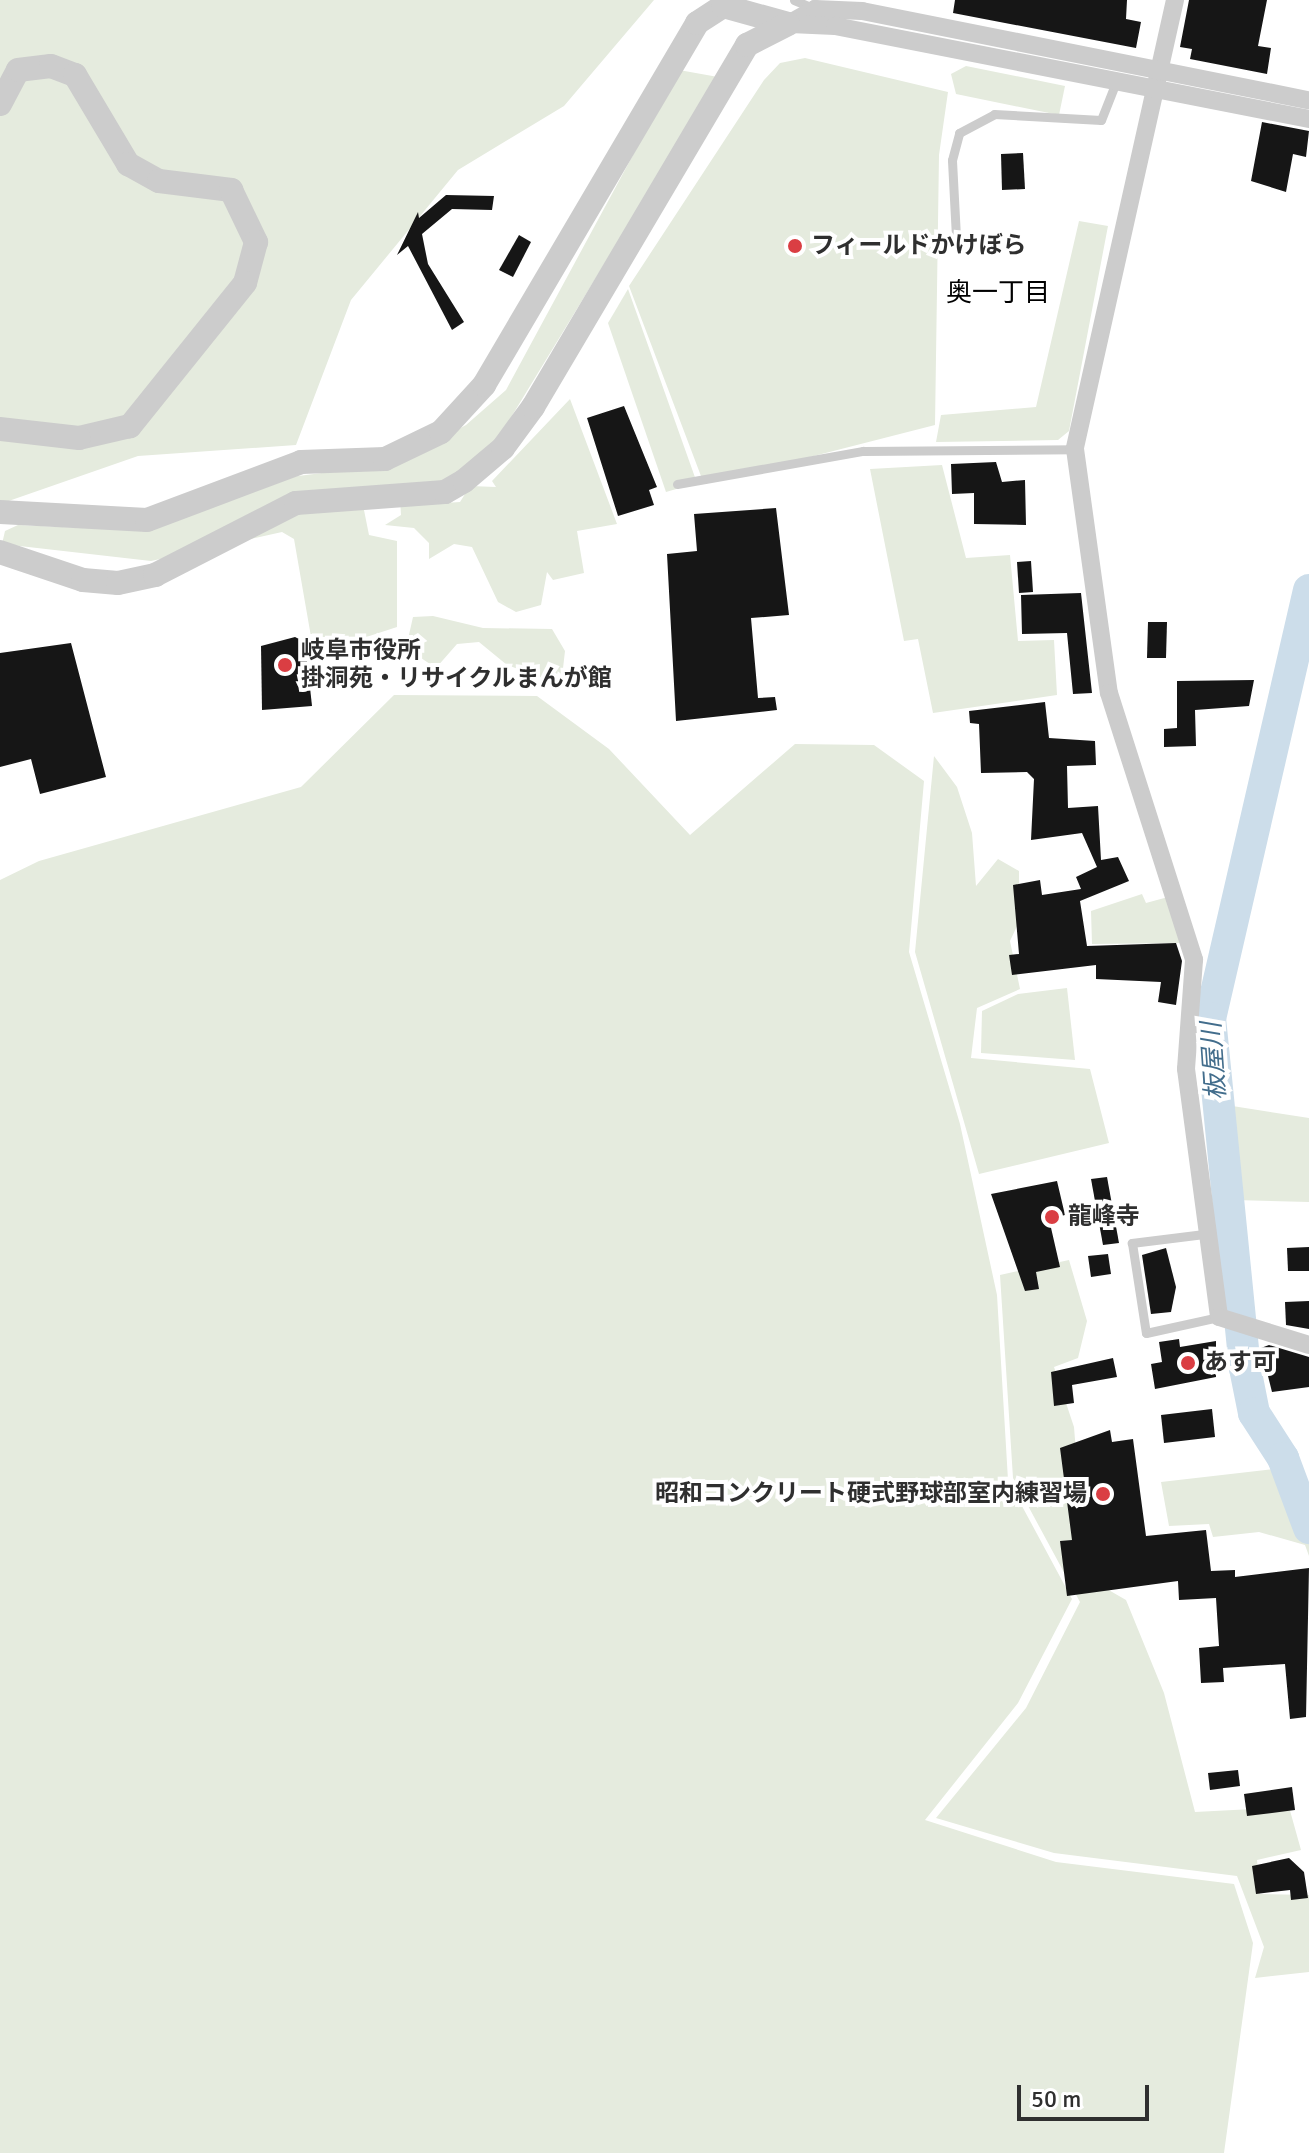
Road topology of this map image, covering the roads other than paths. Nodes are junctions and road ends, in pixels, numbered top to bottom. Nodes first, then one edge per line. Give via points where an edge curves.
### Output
1 (1175, 0) edge
2 (815, 9) junction
3 (791, 12) edge
4 (835, 26) junction
5 (1116, 82) junction
6 (1157, 82) junction
7 (1309, 100) edge
8 (0, 104) edge
9 (1309, 119) edge
10 (956, 237) dead end
11 (0, 429) edge
12 (1075, 449) junction
13 (677, 484) dead end
14 (0, 512) edge
15 (0, 552) edge
16 (1204, 1234) junction
17 (1224, 1318) junction
18 (1309, 1345) edge

1 - 6 street
2 - 3 street
2 - 4 street
2 - 6 street via 862,11
3 - 4 street
3 - 14 street via 723,6 697,23 484,385 441,432 385,459 301,462 147,520
3 - 15 street via 747,45 533,407 464,481 409,497 296,503 155,575 118,583 83,580
4 - 5 street
5 - 6 street
5 - 10 lane via 1101,120 994,114 959,133 952,160
6 - 7 street
6 - 9 street
6 - 12 street
8 - 11 street via 18,70 51,66 75,75 128,164 159,181 231,190 256,242 245,283 130,426 79,438
12 - 13 lane via 863,451
12 - 16 street via 1109,693 1194,960 1186,1069
16 - 17 street
16 - 17 lane via 1132,1243 1146,1333
17 - 18 street

